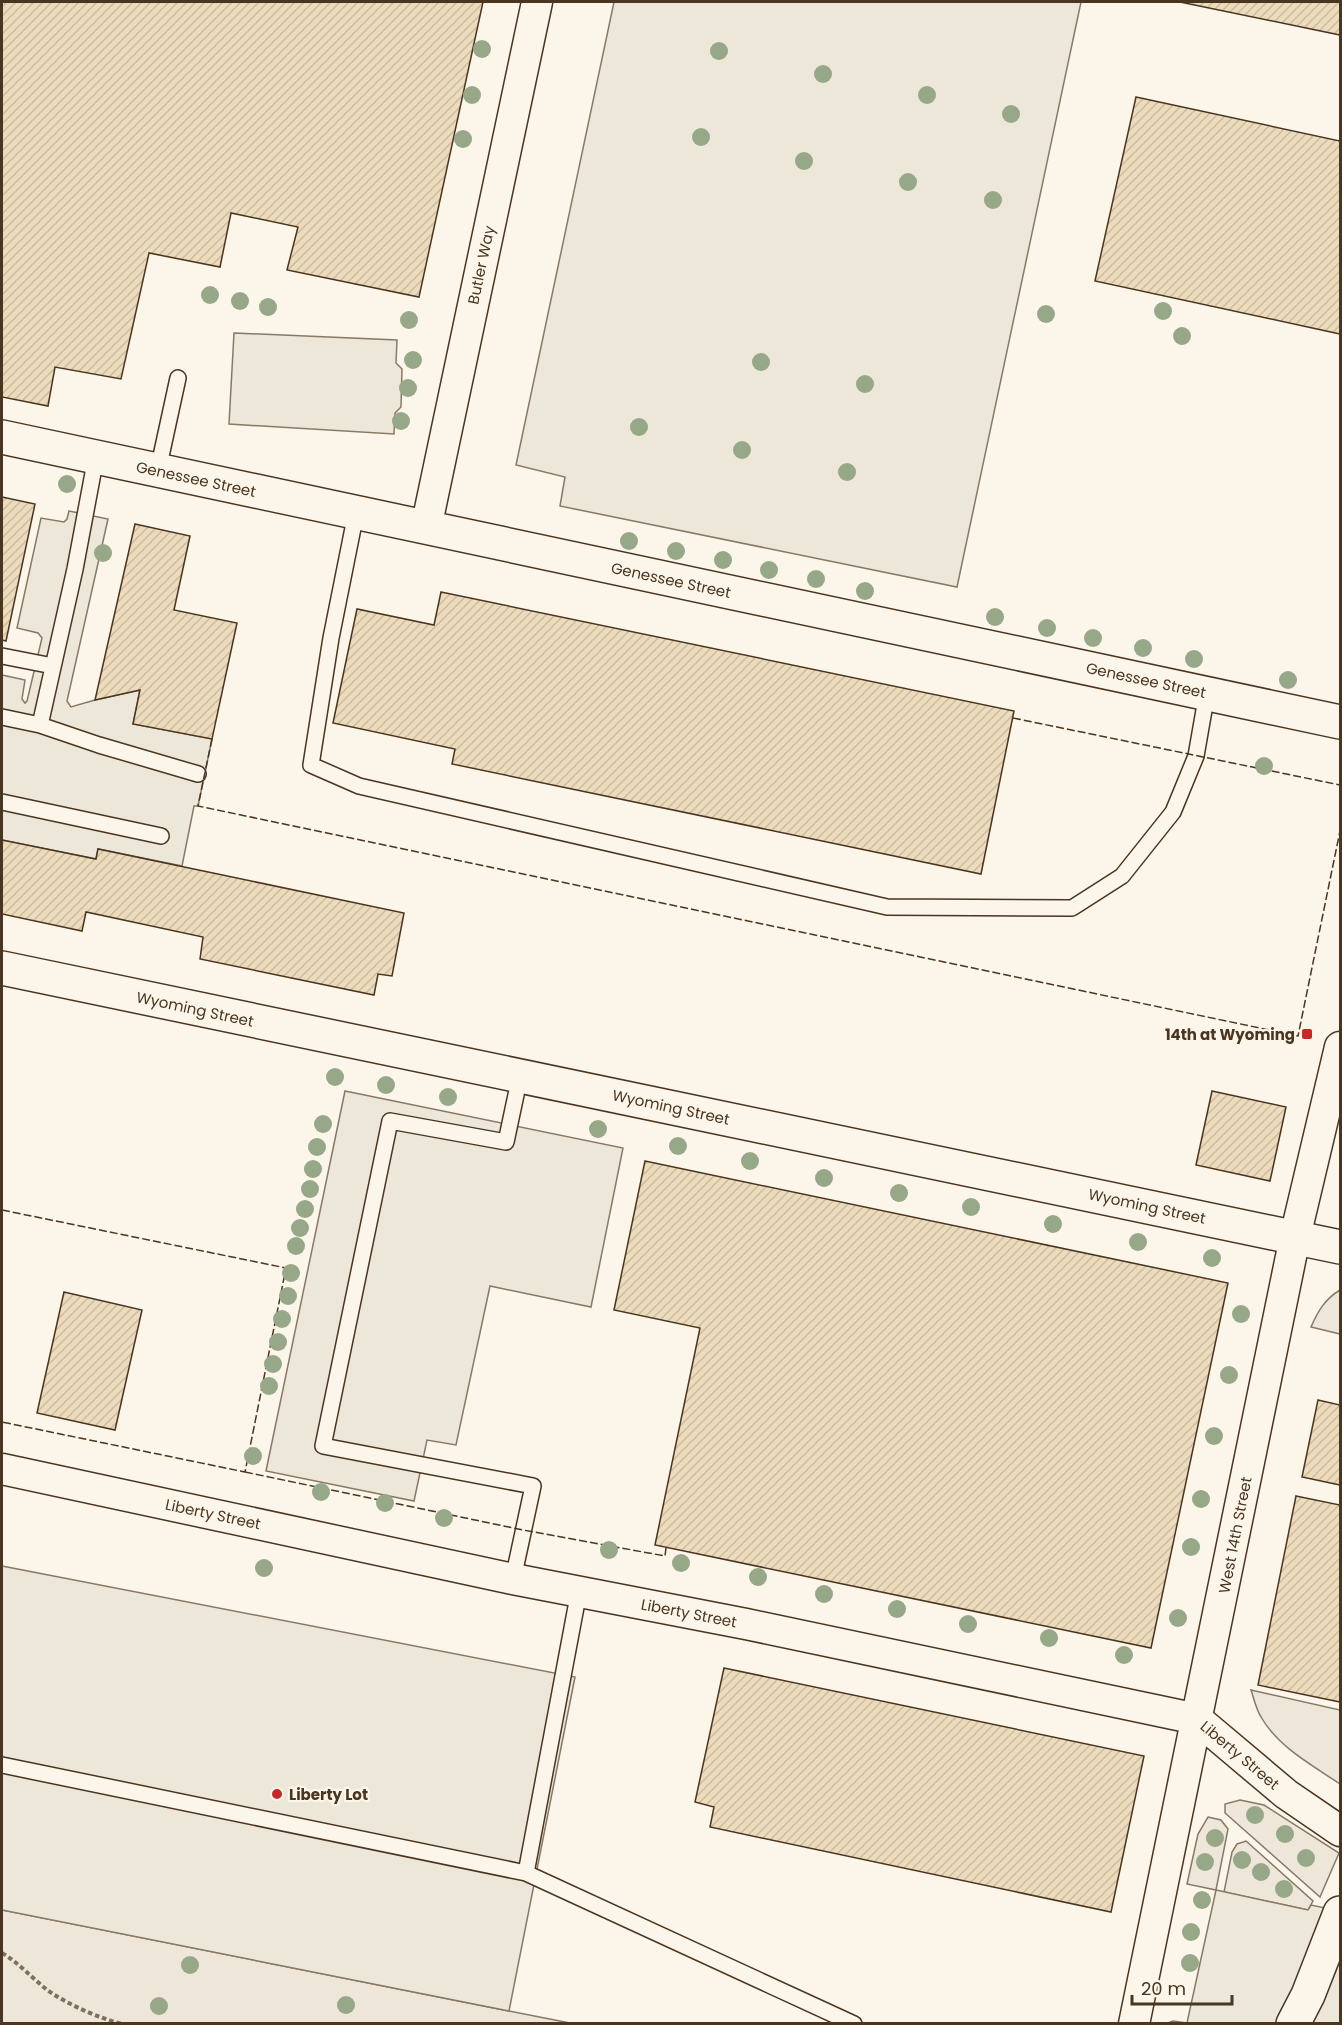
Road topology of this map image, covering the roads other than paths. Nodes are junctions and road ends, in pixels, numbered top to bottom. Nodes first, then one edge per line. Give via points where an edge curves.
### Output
1 (537, 2) edge
2 (178, 378) dead end
3 (2, 437) edge
4 (96, 457) junction
5 (158, 470) junction
6 (356, 513) junction
7 (426, 528) junction
8 (2, 656) edge
9 (53, 666) junction
10 (1207, 693) junction
11 (2, 717) edge
12 (1341, 722) edge
13 (40, 725) junction
14 (198, 774) dead end
15 (2, 802) edge
16 (161, 836) dead end
17 (2, 968) edge
18 (1341, 1047) edge
19 (520, 1076) junction
20 (1332, 1122) edge
21 (1295, 1237) junction
22 (1341, 1247) edge
23 (2, 1469) edge
24 (513, 1579) junction
25 (579, 1591) junction
26 (1197, 1719) junction
27 (2, 1765) edge
28 (1341, 1832) edge
29 (526, 1873) junction
30 (1341, 1913) edge
31 (854, 2024) edge
32 (1134, 2024) edge
33 (1293, 2024) edge

1 - 7 street, Butler Way
2 - 5 lane
3 - 4 main road, Genessee Street
4 - 5 main road, Genessee Street
4 - 9 lane
5 - 6 main road, Genessee Street
6 - 7 main road, Genessee Street
6 - 10 lane via 311,765 359,786 886,907 1072,908 1122,876 1173,812 1196,756
7 - 10 main road, Genessee Street
8 - 9 lane
9 - 13 lane
10 - 12 main road, Genessee Street
11 - 13 lane
13 - 14 lane
15 - 16 lane
17 - 19 main road, Wyoming Street
18 - 20 street, West 14th Street
19 - 21 main road, Wyoming Street
19 - 24 lane via 506,1142 390,1120 323,1446 533,1486
20 - 21 street, West 14th Street
21 - 22 main road, Wyoming Street
21 - 26 street, West 14th Street
23 - 24 street, Liberty Street
24 - 25 street, Liberty Street
25 - 26 street, Liberty Street
25 - 29 lane
26 - 28 street, Liberty Street via 1286,1794
26 - 32 street, West 14th Street
27 - 29 lane
29 - 31 lane
30 - 33 main road

